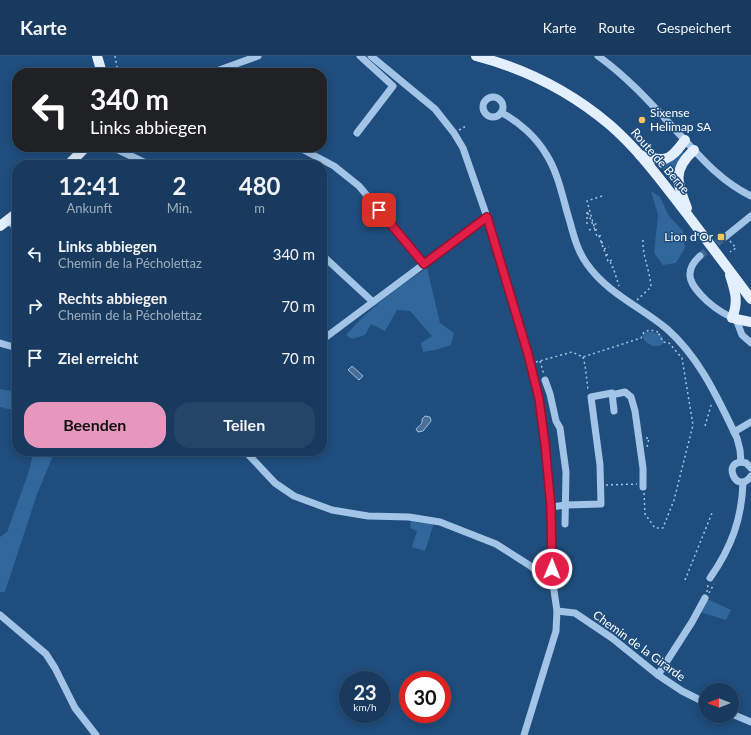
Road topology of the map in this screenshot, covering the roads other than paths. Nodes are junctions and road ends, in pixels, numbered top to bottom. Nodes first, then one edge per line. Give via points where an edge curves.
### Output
1 (97, 56) edge
2 (258, 56) edge
3 (360, 56) edge
4 (371, 56) edge
5 (476, 56) edge
6 (598, 56) edge
7 (101, 68) edge
8 (225, 68) edge
9 (502, 113) dead end
10 (358, 133) dead end
11 (685, 140) junction
12 (694, 150) junction
13 (81, 152) edge
14 (123, 152) edge
15 (307, 152) edge
16 (640, 154) junction
17 (73, 160) edge
18 (139, 160) edge
19 (323, 160) edge
20 (327, 162) edge
21 (751, 196) edge
22 (12, 216) edge
23 (751, 216) edge
24 (487, 217) junction
25 (691, 219) junction
26 (3, 222) edge
27 (727, 238) tunnel mouth
28 (700, 256) tunnel mouth
29 (327, 260) edge
30 (424, 264) junction
31 (727, 267) junction
32 (751, 299) edge
33 (373, 302) junction
34 (734, 318) junction
35 (751, 322) edge
36 (327, 336) edge
37 (0, 343) edge
38 (751, 343) edge
39 (12, 347) edge
40 (545, 380) road end
41 (616, 394) dead end
42 (614, 411) dead end
43 (751, 422) edge
44 (734, 432) junction
45 (250, 456) edge
46 (741, 462) junction
47 (751, 468) edge
48 (751, 476) edge
49 (743, 482) junction
50 (643, 486) road end
51 (566, 505) junction
52 (551, 507) junction
53 (565, 524) dead end
54 (552, 578) junction
55 (710, 578) road end
56 (705, 598) road end
57 (557, 611) junction
58 (0, 615) edge
59 (659, 673) junction
60 (699, 700) edge
61 (739, 717) edge
62 (751, 722) edge
63 (96, 735) edge
64 (524, 735) edge

1 - 7 main road
2 - 8 street
3 - 10 street via 393,86
4 - 24 street via 436,109 454,133 463,148
5 - 16 main road, Route de Berne via 522,71 565,93 606,122
6 - 11 street via 638,90
9 - 44 street via 529,133 546,154 556,175 577,246 587,264 601,281 668,330 694,359
11 - 12 street
11 - 16 main road via 674,154 666,159
12 - 21 street via 722,178
12 - 25 main road via 683,161 678,175
13 - 17 main road
14 - 18 street
15 - 19 street
16 - 25 main road, Route de Berne
20 - 30 street via 359,186
22 - 26 main road
23 - 27 street
24 - 30 street
24 - 52 street via 536,384
25 - 31 main road, Route de Berne
28 - 34 street via 691,269 693,286 714,307
29 - 33 street
30 - 33 street
31 - 32 main road, Route de Berne
31 - 34 main road via 736,296
33 - 36 street
34 - 35 main road
34 - 38 street via 742,335
37 - 39 street
40 - 51 street via 560,428 566,472
41 - 50 street via 625,392 632,397 643,468
42 - 51 street via 612,393 591,397 600,465 601,504
43 - 44 street
44 - 46 street
45 - 54 street via 275,483 294,496 332,510 440,522 496,544 538,572
46 - 47 street via 747,463
46 - 49 street via 734,466 732,473 735,480
48 - 49 street
49 - 55 street via 736,528 721,562
51 - 52 street
51 - 53 street
52 - 54 street
54 - 57 street
56 - 59 street
57 - 59 street, Chemin de la Girarde via 575,613
57 - 64 street via 556,631
58 - 63 street via 46,654 75,708
59 - 60 street, Chemin de la Girarde via 682,691
61 - 62 street

